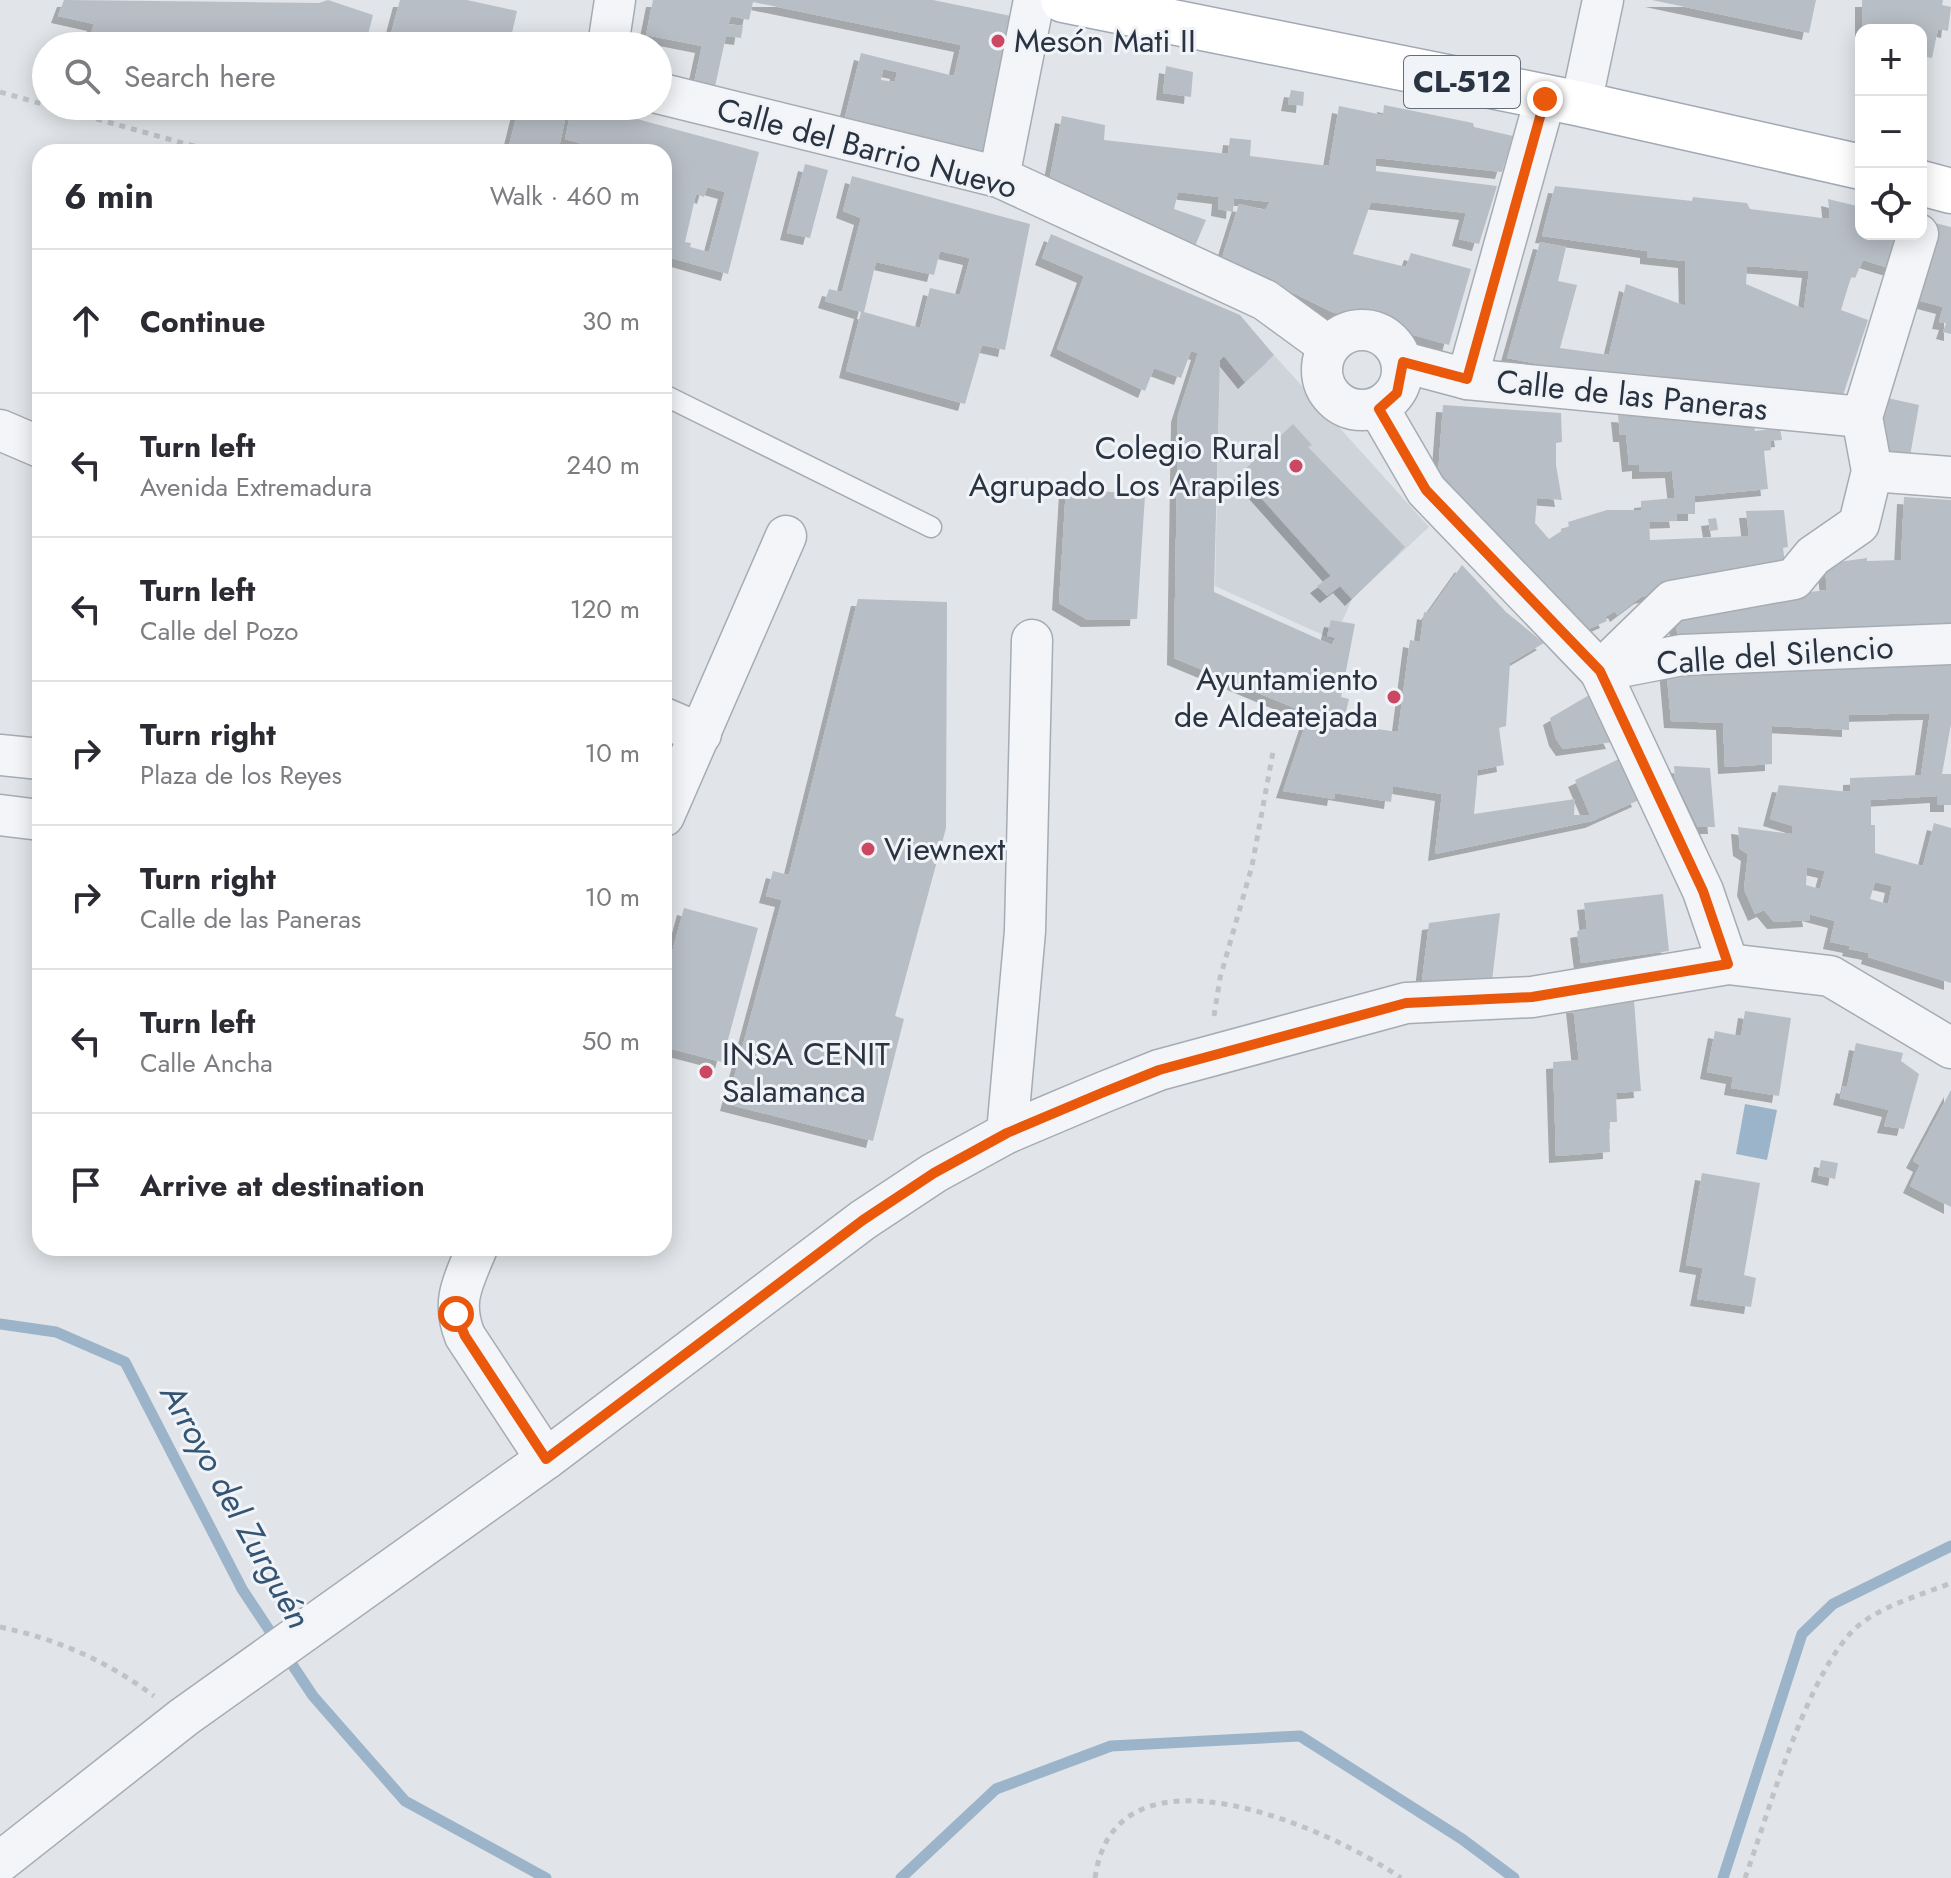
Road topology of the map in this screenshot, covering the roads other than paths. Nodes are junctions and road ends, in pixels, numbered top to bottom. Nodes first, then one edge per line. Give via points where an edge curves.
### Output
1 (612, 0) edge
2 (1034, 0) edge
3 (1063, 0) edge
4 (1603, 0) edge
5 (1162, 10) edge
6 (609, 32) edge
7 (672, 96) edge
8 (1563, 101) junction
9 (1855, 166) edge
10 (999, 177) junction
11 (1916, 240) edge
12 (1328, 346) junction
13 (1403, 362) junction
14 (1467, 379) junction
15 (672, 399) edge
16 (1379, 409) junction
17 (1862, 417) junction
18 (0, 430) edge
19 (32, 444) edge
20 (1872, 471) junction
21 (1951, 477) edge
22 (931, 527) dead end
23 (786, 536) dead end
24 (1032, 640) dead end
25 (1951, 644) edge
26 (1600, 671) junction
27 (672, 721) edge
28 (701, 734) junction
29 (0, 755) edge
30 (32, 758) edge
31 (672, 798) edge
32 (0, 815) edge
33 (32, 819) edge
34 (1728, 964) junction
35 (1951, 1046) edge
36 (1007, 1133) junction
37 (474, 1256) edge
38 (546, 1459) junction
39 (0, 1862) edge

1 - 6 street
2 - 10 street
3 - 5 main road, CL-512
4 - 8 street
5 - 8 main road, CL-512
7 - 10 street, Calle del Barrio Nuevo
8 - 9 main road, CL-512
8 - 14 street
10 - 12 street, Calle del Barrio Nuevo via 1265,300
11 - 17 street
12 - 13 street via 1354,329 1389,337
12 - 16 street via 1320,366 1329,396 1351,411
13 - 14 street, Calle de las Paneras
13 - 16 street via 1397,393
14 - 17 street, Calle de las Paneras
15 - 22 lane
16 - 26 street via 1426,490
17 - 20 street
18 - 19 street
20 - 21 street
20 - 26 street via 1859,524 1813,556 1794,579 1672,601
23 - 28 street
24 - 36 street via 1025,931
25 - 26 street, Calle del Silencio via 1682,655
26 - 34 street via 1703,891
27 - 28 street
28 - 31 street
29 - 30 street
32 - 33 street
34 - 35 street via 1830,976
34 - 36 street via 1532,997 1406,1003 1159,1070
36 - 38 street via 863,1220
37 - 38 street via 456,1314
38 - 39 street via 184,1717

